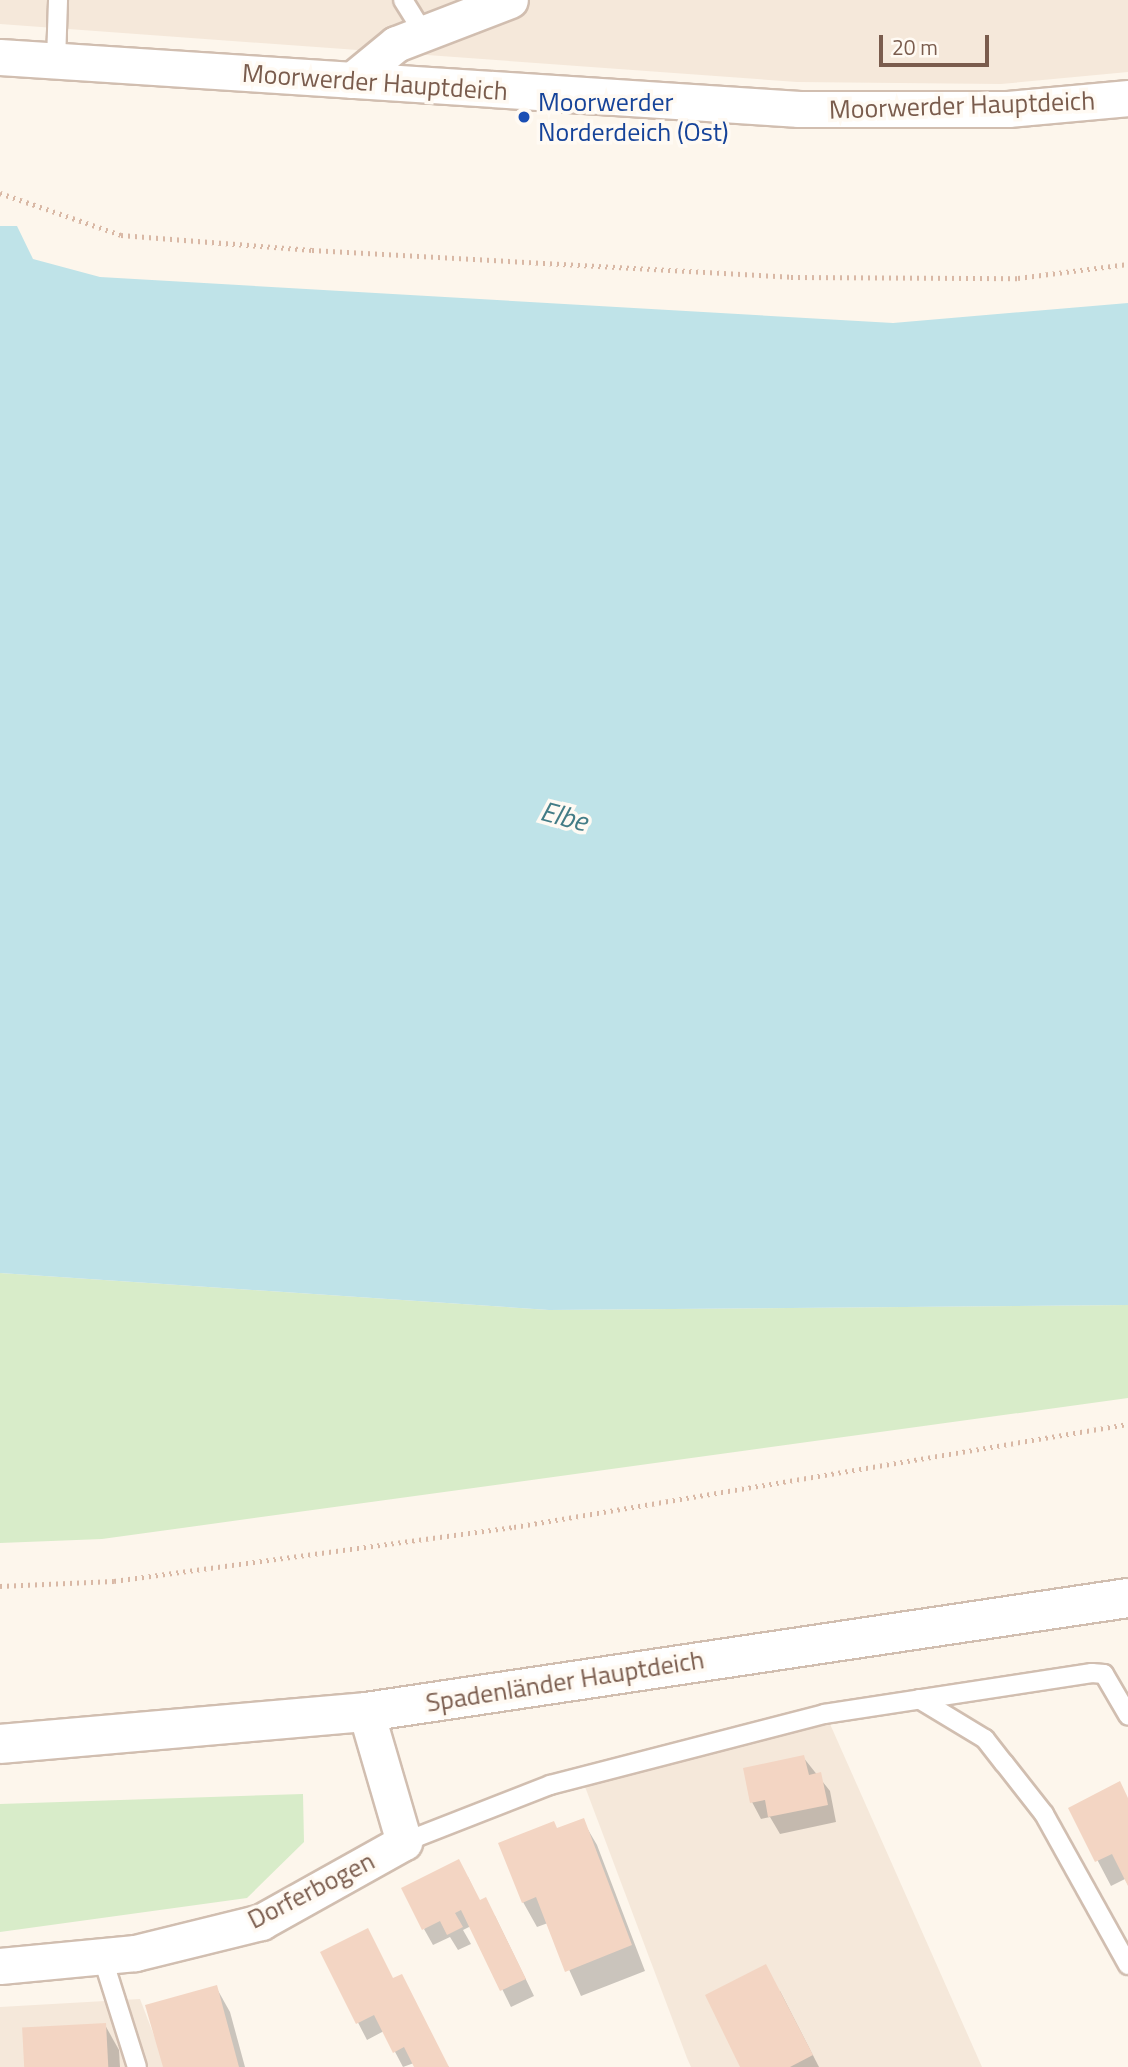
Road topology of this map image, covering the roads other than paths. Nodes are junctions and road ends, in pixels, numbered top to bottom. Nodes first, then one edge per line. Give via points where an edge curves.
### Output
1 (58, 0) edge
2 (403, 0) edge
3 (510, 0) edge
4 (424, 33) junction
5 (0, 57) edge
6 (56, 61) junction
7 (352, 80) junction
8 (1128, 98) edge
9 (1128, 1598) edge
10 (919, 1699) junction
11 (366, 1712) junction
12 (1128, 1715) edge
13 (0, 1744) edge
14 (404, 1842) junction
15 (102, 1956) junction
16 (1128, 1965) edge
17 (0, 1966) edge
18 (137, 2067) edge

1 - 6 lane
2 - 4 lane
3 - 4 street
4 - 7 street via 396,44
5 - 6 street, Moorwerder Hauptdeich
6 - 7 street, Moorwerder Hauptdeich
7 - 8 street, Moorwerder Hauptdeich via 903,112
9 - 11 street, Spadenländer Hauptdeich
10 - 12 lane via 1104,1674
10 - 14 lane via 824,1714 550,1785
10 - 16 lane via 985,1739 1012,1773 1044,1814
11 - 13 street, Spadenländer Hauptdeich
11 - 14 street, Dorferbogen
14 - 15 street, Dorferbogen via 261,1922 135,1953
15 - 17 street, Dorferbogen
15 - 18 lane

